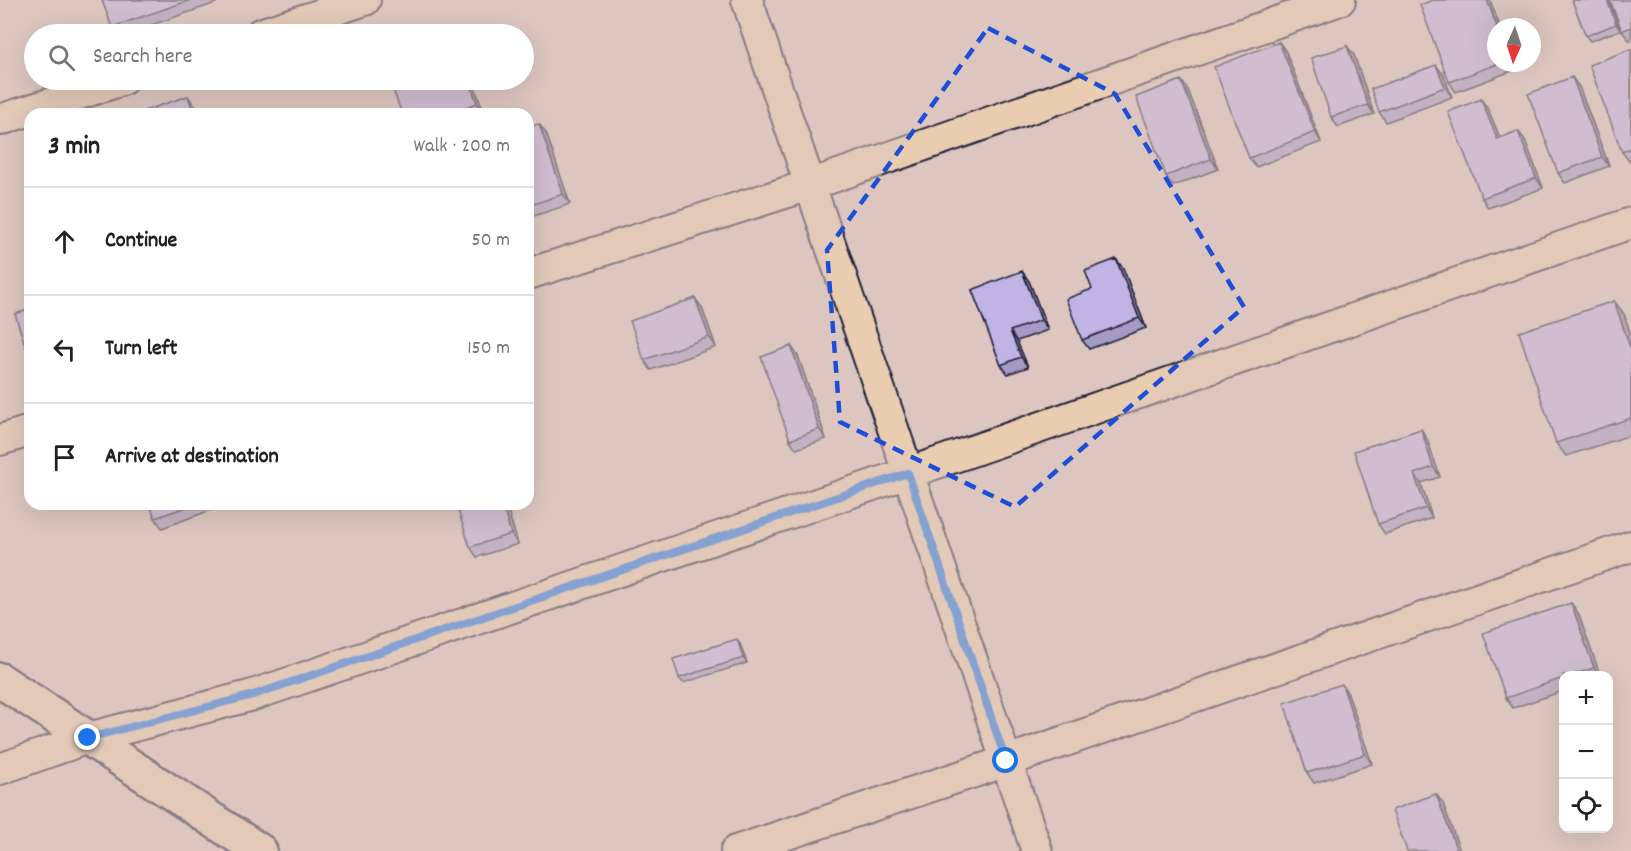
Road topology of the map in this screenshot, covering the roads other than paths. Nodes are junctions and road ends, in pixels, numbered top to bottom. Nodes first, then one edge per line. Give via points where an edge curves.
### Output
1 (365, 0) edge
2 (747, 0) edge
3 (1340, 0) edge
4 (291, 24) edge
5 (92, 90) edge
6 (37, 108) edge
7 (24, 112) edge
8 (0, 120) edge
9 (810, 185) junction
10 (1631, 224) edge
11 (534, 272) edge
12 (24, 433) edge
13 (0, 440) edge
14 (908, 473) junction
15 (1631, 546) edge
16 (0, 680) edge
17 (88, 738) junction
18 (1006, 761) junction
19 (0, 769) edge
20 (260, 851) edge
21 (736, 851) edge
22 (1037, 851) edge

1 - 4 street
2 - 9 street
3 - 9 street
5 - 6 street
7 - 8 street
9 - 11 street
9 - 14 street
10 - 14 street
12 - 13 street
14 - 17 street via 253,695
14 - 18 street
15 - 18 street
16 - 17 street
17 - 19 street
17 - 20 street
18 - 21 street
18 - 22 street

